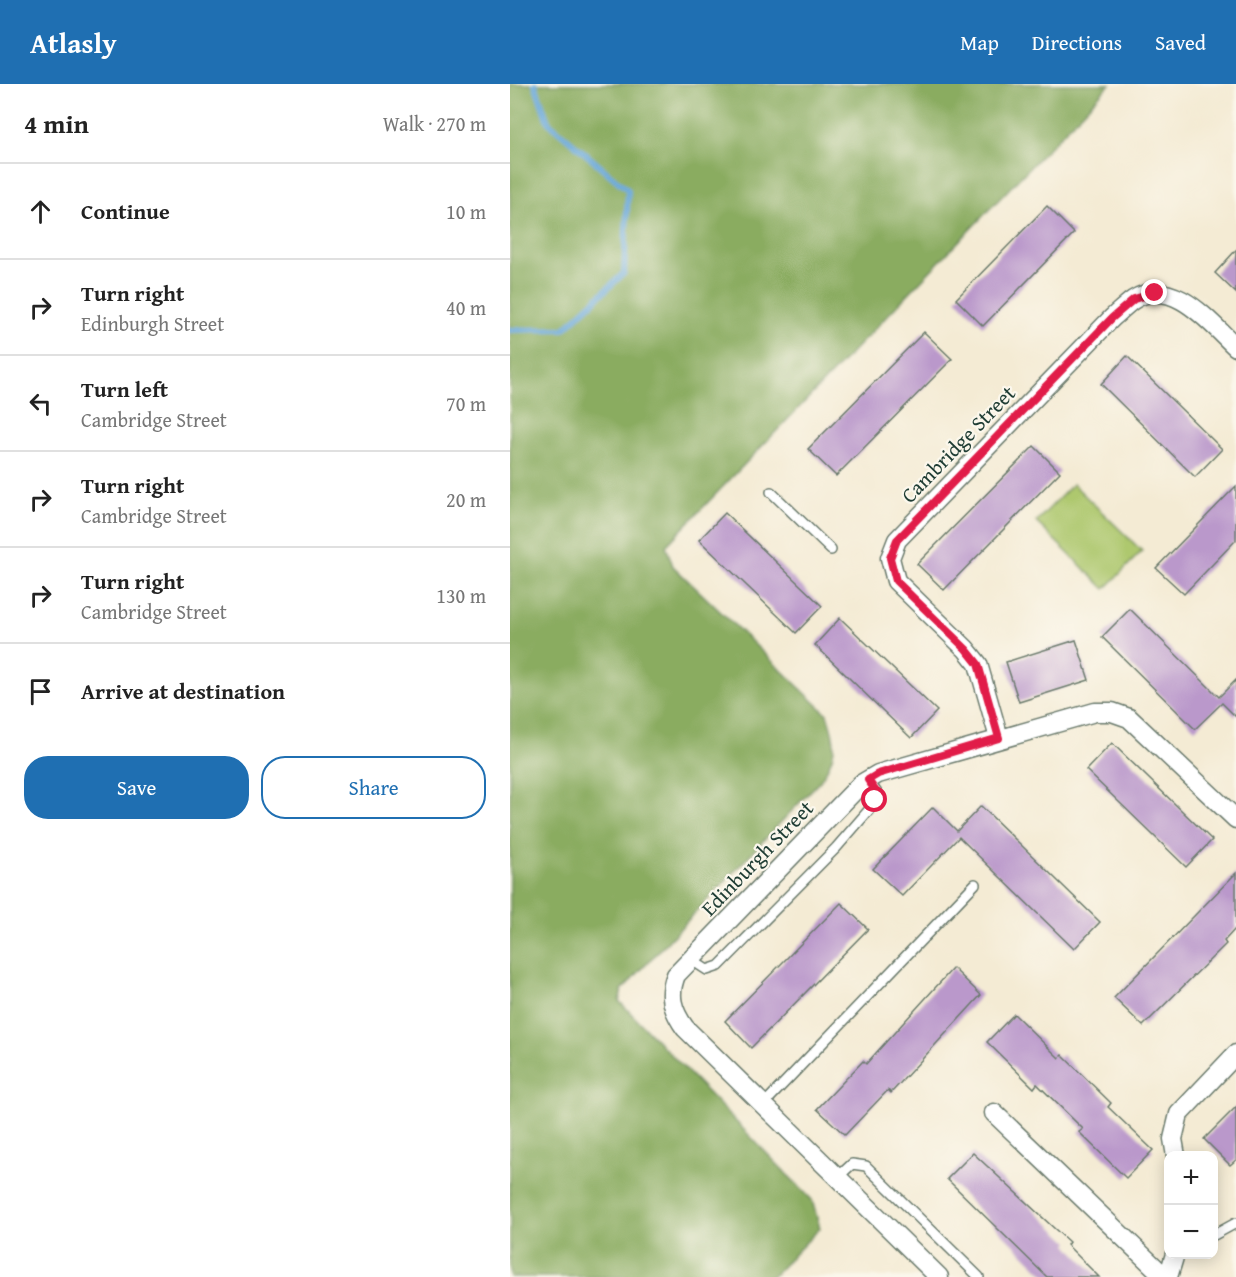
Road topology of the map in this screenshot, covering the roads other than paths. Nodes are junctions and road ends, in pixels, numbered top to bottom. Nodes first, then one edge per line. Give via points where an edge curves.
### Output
1 (1236, 347) edge
2 (771, 492) dead end
3 (831, 550) dead end
4 (999, 738) junction
5 (868, 780) junction
6 (1236, 819) edge
7 (975, 884) dead end
8 (690, 958) junction
9 (1236, 1054) edge
10 (764, 1104) junction
11 (994, 1113) dead end
12 (1175, 1151) edge
13 (838, 1177) junction
14 (1236, 1223) edge
15 (1218, 1233) edge
16 (1173, 1259) edge
17 (939, 1277) edge
18 (979, 1277) edge
19 (1166, 1277) edge

1 - 4 street, Cambridge Street via 1196,310 1175,297 1155,293 1134,299 897,540 890,558 896,581 978,664
2 - 3 lane
4 - 5 street, Edinburgh Street
4 - 6 street, Edinburgh Street via 1095,712 1130,718
5 - 8 street, Edinburgh Street
5 - 8 lane via 877,793 869,810 728,958 707,970
7 - 10 lane
8 - 10 street, Edinburgh Street via 673,983 671,999 675,1014
9 - 12 street via 1179,1114 1173,1139
10 - 13 street, Edinburgh Street
11 - 19 street
13 - 17 street, Edinburgh Street
13 - 18 lane via 852,1164 866,1166
14 - 15 lane
16 - 19 street

